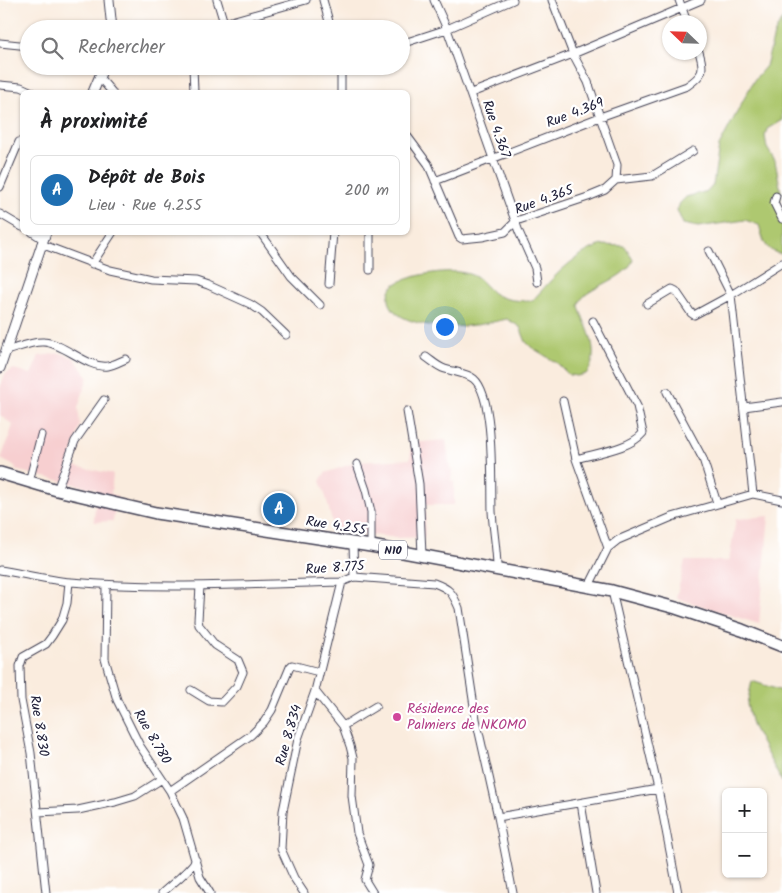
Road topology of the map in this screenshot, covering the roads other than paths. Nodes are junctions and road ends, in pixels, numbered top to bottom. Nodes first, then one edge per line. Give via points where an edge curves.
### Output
1 (109, 0) edge
2 (217, 0) edge
3 (306, 0) edge
4 (323, 0) edge
5 (434, 0) edge
6 (512, 0) edge
7 (552, 0) edge
8 (679, 0) edge
9 (702, 0) edge
10 (682, 8) junction
11 (685, 15) edge
12 (111, 20) edge
13 (223, 20) edge
14 (235, 20) edge
15 (329, 20) edge
16 (447, 29) junction
17 (410, 41) edge
18 (0, 43) edge
19 (20, 45) edge
20 (573, 54) junction
21 (701, 60) edge
22 (193, 75) edge
23 (341, 75) edge
24 (99, 77) joint
25 (0, 85) edge
26 (28, 90) edge
27 (94, 90) edge
28 (110, 90) edge
29 (194, 90) edge
30 (341, 90) edge
31 (471, 93) junction
32 (600, 117) junction
33 (410, 140) edge
34 (19, 142) dead end
35 (693, 151) dead end
36 (494, 158) junction
37 (616, 180) junction
38 (436, 181) junction
39 (0, 187) edge
40 (776, 196) dead end
41 (0, 214) edge
42 (782, 219) edge
43 (516, 221) junction
44 (20, 226) edge
45 (111, 235) edge
46 (262, 235) edge
47 (333, 235) edge
48 (370, 235) edge
49 (43, 238) edge
50 (709, 251) dead end
51 (782, 263) edge
52 (92, 264) junction
53 (370, 270) dead end
54 (537, 282) dead end
55 (329, 284) dead end
56 (731, 295) junction
57 (647, 304) dead end
58 (320, 305) dead end
59 (593, 321) dead end
60 (286, 335) dead end
61 (6, 351) junction
62 (426, 357) dead end
63 (126, 359) dead end
64 (0, 368) edge
65 (667, 392) dead end
66 (104, 400) dead end
67 (564, 401) dead end
68 (782, 402) edge
69 (744, 407) junction
70 (407, 411) dead end
71 (42, 435) dead end
72 (576, 459) junction
73 (357, 464) dead end
74 (0, 473) edge
75 (28, 482) junction
76 (57, 490) junction
77 (753, 494) junction
78 (782, 500) edge
79 (717, 503) junction
80 (353, 544) junction
81 (371, 546) junction
82 (608, 548) junction
83 (422, 555) junction
84 (497, 569) junction
85 (0, 570) edge
86 (354, 576) junction
87 (69, 582) junction
88 (342, 582) junction
89 (106, 585) junction
90 (200, 586) junction
91 (589, 586) junction
92 (612, 591) junction
93 (782, 646) edge
94 (319, 672) junction
95 (190, 690) dead end
96 (315, 691) junction
97 (376, 706) dead end
98 (343, 726) junction
99 (162, 779) junction
100 (658, 789) junction
101 (170, 791) junction
102 (580, 804) junction
103 (38, 812) junction
104 (498, 817) junction
105 (196, 860) junction
106 (46, 893) edge
107 (162, 893) edge
108 (210, 893) edge
109 (304, 893) edge
110 (373, 893) edge
111 (513, 893) edge
112 (596, 893) edge
113 (678, 893) edge

1 - 12 street
2 - 13 street
3 - 14 street
4 - 15 street
5 - 16 street, Rue 4.367
6 - 16 street
7 - 20 street
8 - 10 street
9 - 10 street
10 - 11 street
10 - 20 street
16 - 17 street
16 - 31 street, Rue 4.367
18 - 19 street
20 - 31 street
20 - 32 street via 588,82
21 - 32 street, Rue 4.369 via 702,71 687,86
22 - 29 street
23 - 30 street
24 - 27 street
24 - 28 street
25 - 26 street
31 - 36 street, Rue 4.367
32 - 36 street, Rue 4.369
32 - 37 street via 617,165
33 - 38 street, Rue 4.365
34 - 39 street
35 - 37 street via 652,176
36 - 38 street, Rue 4.369
36 - 43 street, Rue 4.367
37 - 43 street, Rue 4.365 via 605,190
38 - 43 street, Rue 4.365 via 462,239 505,232
40 - 42 street via 774,203
41 - 44 street
43 - 54 street, Rue 4.367 via 535,268
45 - 52 street
46 - 58 street via 291,276
47 - 55 street
48 - 53 street
49 - 52 street
49 - 61 street
50 - 56 street
51 - 56 street
52 - 60 street via 151,279 208,285 250,304
56 - 57 street via 694,315 672,290
56 - 69 street
59 - 72 street via 636,406 644,433 630,444
61 - 63 street via 44,342 106,366
61 - 64 street
62 - 84 street via 443,369 465,374 481,387 490,426
65 - 79 street via 703,459
66 - 76 street via 75,441
67 - 72 street
68 - 69 street
69 - 77 street
70 - 83 street via 420,484
71 - 75 street
72 - 82 street
73 - 81 street via 371,512
74 - 75 highway, Rue 4.255 / N10
75 - 76 highway, Rue 4.255 / N10
76 - 80 highway, Rue 4.255 / N10 via 156,514
77 - 78 street
77 - 79 street
79 - 82 street via 644,528
80 - 81 highway, Rue 4.255 / N10
80 - 86 street
81 - 83 highway, Rue 4.255 / N10
82 - 91 street
83 - 84 highway, Rue 4.255 / N10
84 - 91 highway, Rue 4.255 / N10
85 - 87 street, Rue 8.775
86 - 88 street, Rue 8.775
86 - 104 street, Rue 8.775 via 434,583 453,593 459,608 476,719
87 - 89 street, Rue 8.775
87 - 103 street, Rue 8.830 via 62,620 46,644 23,657 20,666 21,700
88 - 90 street, Rue 8.775
88 - 94 street, Rue 8.834
89 - 90 street, Rue 8.775
89 - 99 street, Rue 8.780 via 105,659 118,700 140,746
90 - 95 street via 199,625 215,645 238,660 243,672 237,686 222,702 209,701
91 - 92 highway, Rue 4.255 / N10
92 - 93 highway, Rue 4.255 / N10 via 676,608
92 - 100 street
94 - 96 street, Rue 8.834
94 - 101 street via 292,665 264,722 251,735
96 - 98 street
96 - 109 street, Rue 8.834 via 298,739 282,820 281,848
97 - 98 street
98 - 110 street via 353,758 352,796 357,833 369,866 365,880
99 - 101 street, Rue 8.780
99 - 103 street via 134,796 115,802 78,810
100 - 102 street
100 - 113 street
101 - 105 street, Rue 8.780 via 183,818
102 - 104 street
102 - 112 street
103 - 106 street, Rue 8.830
104 - 111 street, Rue 8.775
105 - 107 street
105 - 108 street, Rue 8.780 via 200,877

